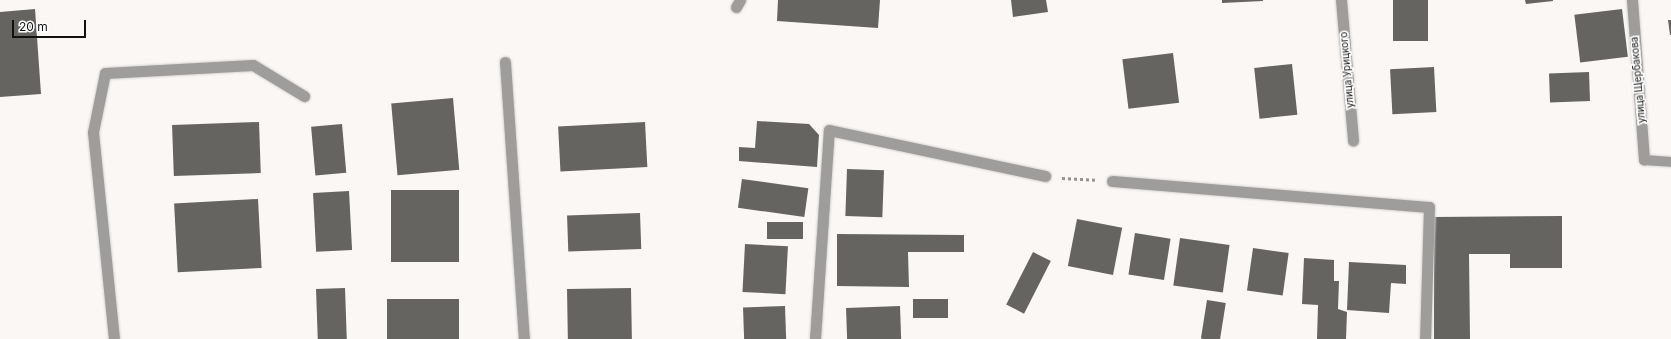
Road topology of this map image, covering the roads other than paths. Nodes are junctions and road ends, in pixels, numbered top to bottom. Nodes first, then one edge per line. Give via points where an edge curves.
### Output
1 (1341, 0) edge
2 (1632, 0) edge
3 (505, 62) dead end
4 (304, 96) dead end
5 (1352, 140) dead end
6 (1644, 160) joint
7 (1671, 162) edge
8 (1045, 176) road end
9 (1112, 181) road end
10 (114, 339) edge
11 (524, 339) edge
12 (815, 339) edge
13 (1425, 339) edge

1 - 5 street, улица Урицкого
2 - 6 street, улица Щербакова
3 - 11 street
4 - 10 street via 253,65 105,73 92,132
6 - 7 lane
8 - 12 street via 829,130
9 - 13 street via 1429,207

